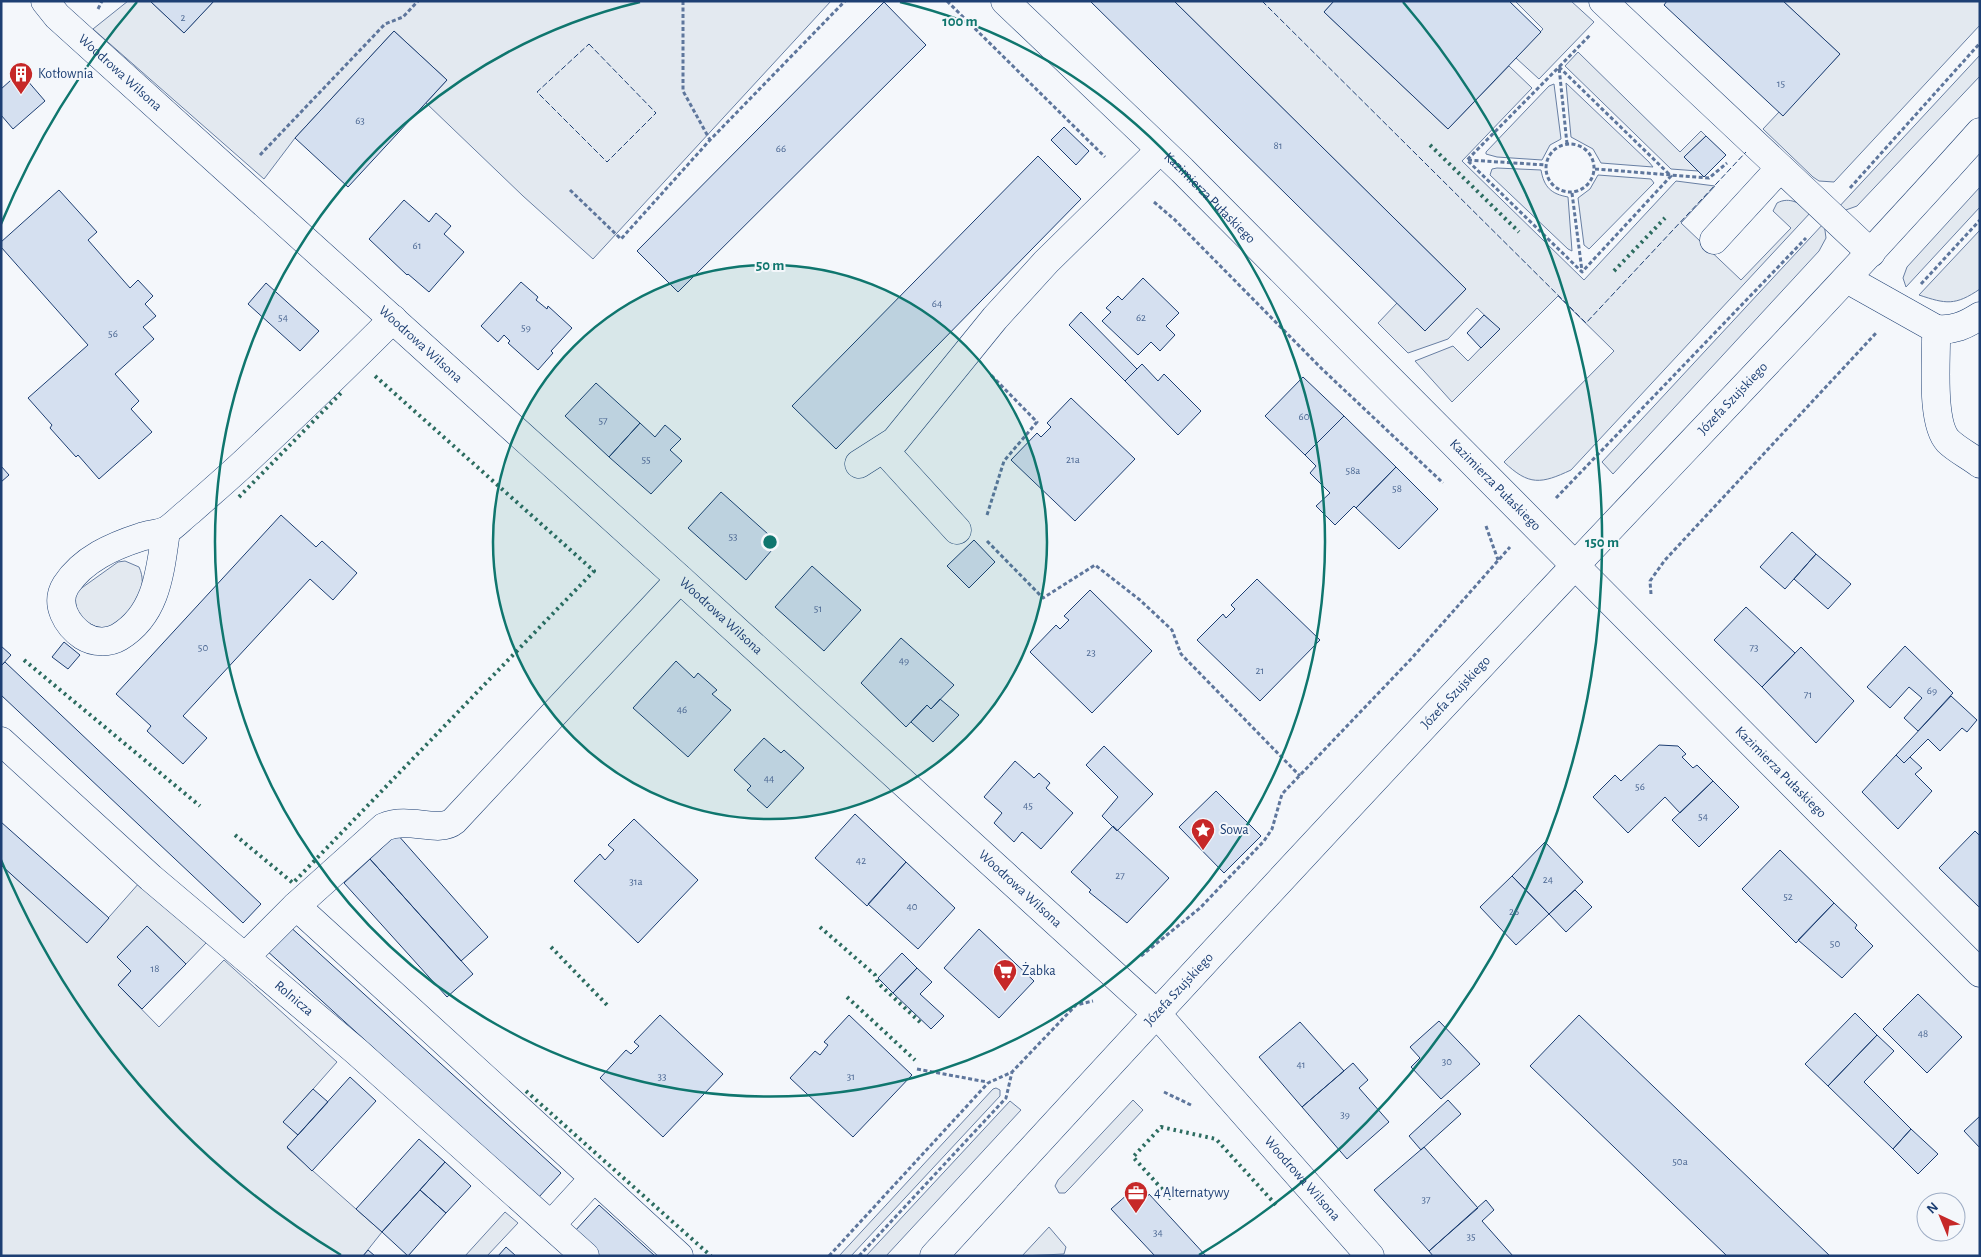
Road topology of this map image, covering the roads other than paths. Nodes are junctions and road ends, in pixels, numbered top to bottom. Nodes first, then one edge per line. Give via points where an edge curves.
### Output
1 (1005, 1) edge
2 (57, 6) edge
3 (1608, 6) edge
4 (1980, 132) edge
5 (1160, 150) junction
6 (1780, 168) junction
7 (1714, 240) dead end
8 (1872, 253) junction
9 (1847, 279) junction
10 (1980, 316) edge
11 (394, 319) junction
12 (1936, 329) junction
13 (884, 450) junction
14 (859, 464) dead end
15 (1980, 464) edge
16 (166, 531) dead end
17 (969, 532) road end
18 (1574, 567) junction
19 (680, 579) junction
20 (1, 741) edge
21 (296, 906) junction
22 (245, 957) junction
23 (1980, 972) edge
24 (1156, 1013) junction
25 (594, 1178) junction
26 (550, 1225) junction
27 (935, 1255) edge
28 (585, 1256) edge
29 (679, 1256) edge
30 (1370, 1256) edge

1 - 5 street, Kazimierza Pułaskiego
2 - 11 street, Woodrowa Wilsona
3 - 6 street
4 - 8 street, Józefa Szujskiego
5 - 13 street via 1046,262
5 - 18 street, Kazimierza Pułaskiego
6 - 7 street
6 - 8 street
8 - 9 street, Józefa Szujskiego
9 - 12 street
9 - 18 street, Józefa Szujskiego
10 - 12 street via 1964,326
11 - 16 street via 237,470
11 - 19 street, Woodrowa Wilsona
12 - 15 street via 1937,411 1941,430 1948,440
13 - 14 street
13 - 17 street
18 - 23 street, Kazimierza Pułaskiego
18 - 24 street, Józefa Szujskiego
19 - 21 street via 454,821 442,827 402,822 384,827
19 - 24 street, Woodrowa Wilsona
20 - 22 street, Rolnicza via 151,878
21 - 22 street
21 - 25 street
22 - 26 street, Rolnicza via 356,1051
24 - 27 street, Józefa Szujskiego
24 - 30 street, Woodrowa Wilsona
25 - 26 street
25 - 29 street
26 - 28 street, Rolnicza

